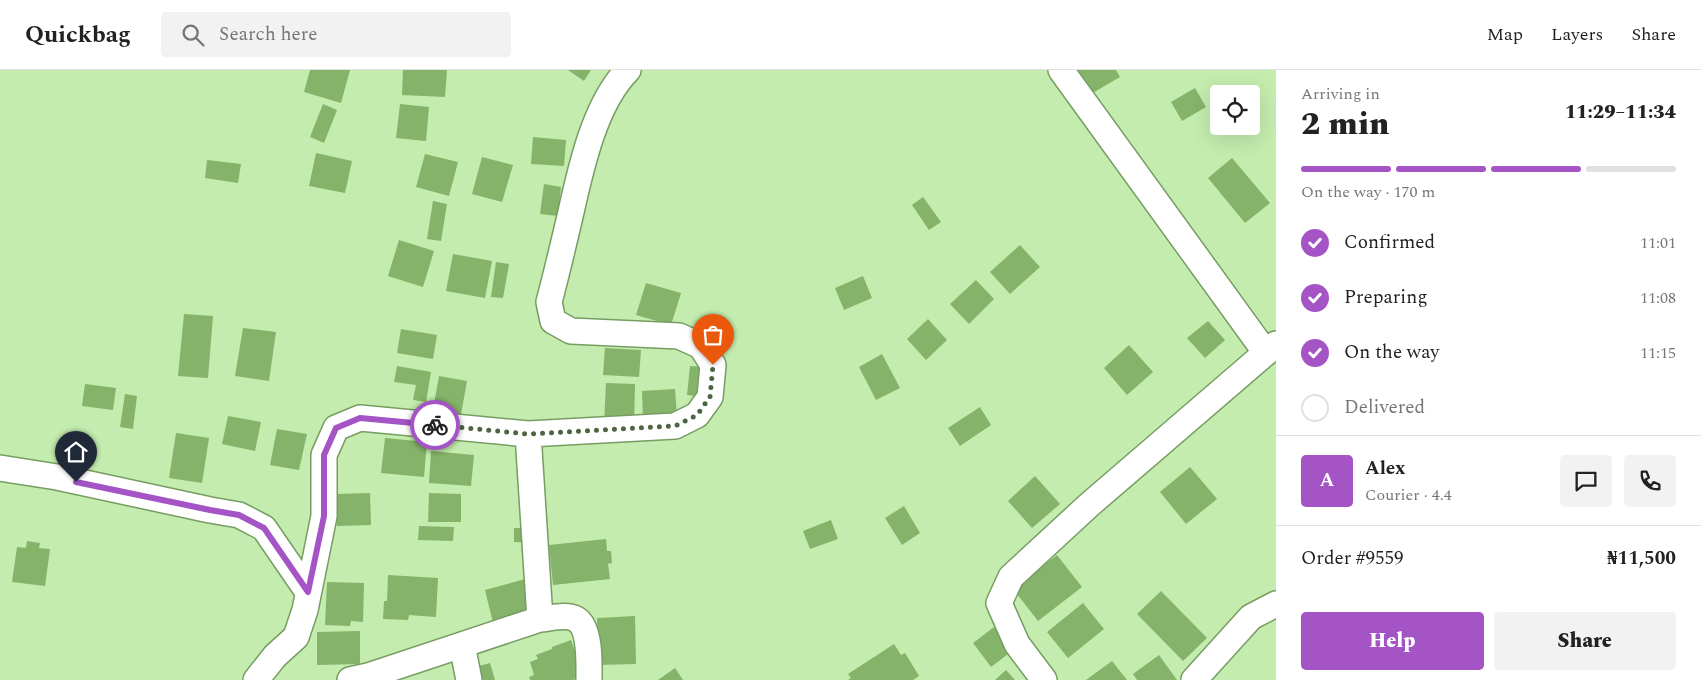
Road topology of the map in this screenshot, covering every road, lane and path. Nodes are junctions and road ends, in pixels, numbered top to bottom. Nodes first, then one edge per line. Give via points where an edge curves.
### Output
1 (628, 70) edge
2 (1061, 70) edge
3 (1271, 348) edge
4 (528, 434) junction
5 (0, 468) edge
6 (308, 592) junction
7 (1276, 604) edge
8 (540, 619) junction
9 (462, 645) junction
10 (256, 680) edge
11 (350, 680) edge
12 (469, 680) edge
13 (590, 680) edge
14 (1044, 680) edge
15 (1194, 680) edge

1 - 4 street via 612,91 584,157 550,302 554,321 571,331 679,336 701,346 713,365 710,397 697,415 675,426
2 - 3 street
3 - 14 street via 1088,505 1011,577 999,603 1018,644
4 - 6 street via 360,418 336,428 324,455 324,516
4 - 8 street
5 - 6 street via 239,515 264,528
6 - 10 street via 306,610 296,637
7 - 15 street via 1251,617
8 - 9 street
8 - 13 street via 566,617 577,620 585,629
9 - 11 street
9 - 12 street

